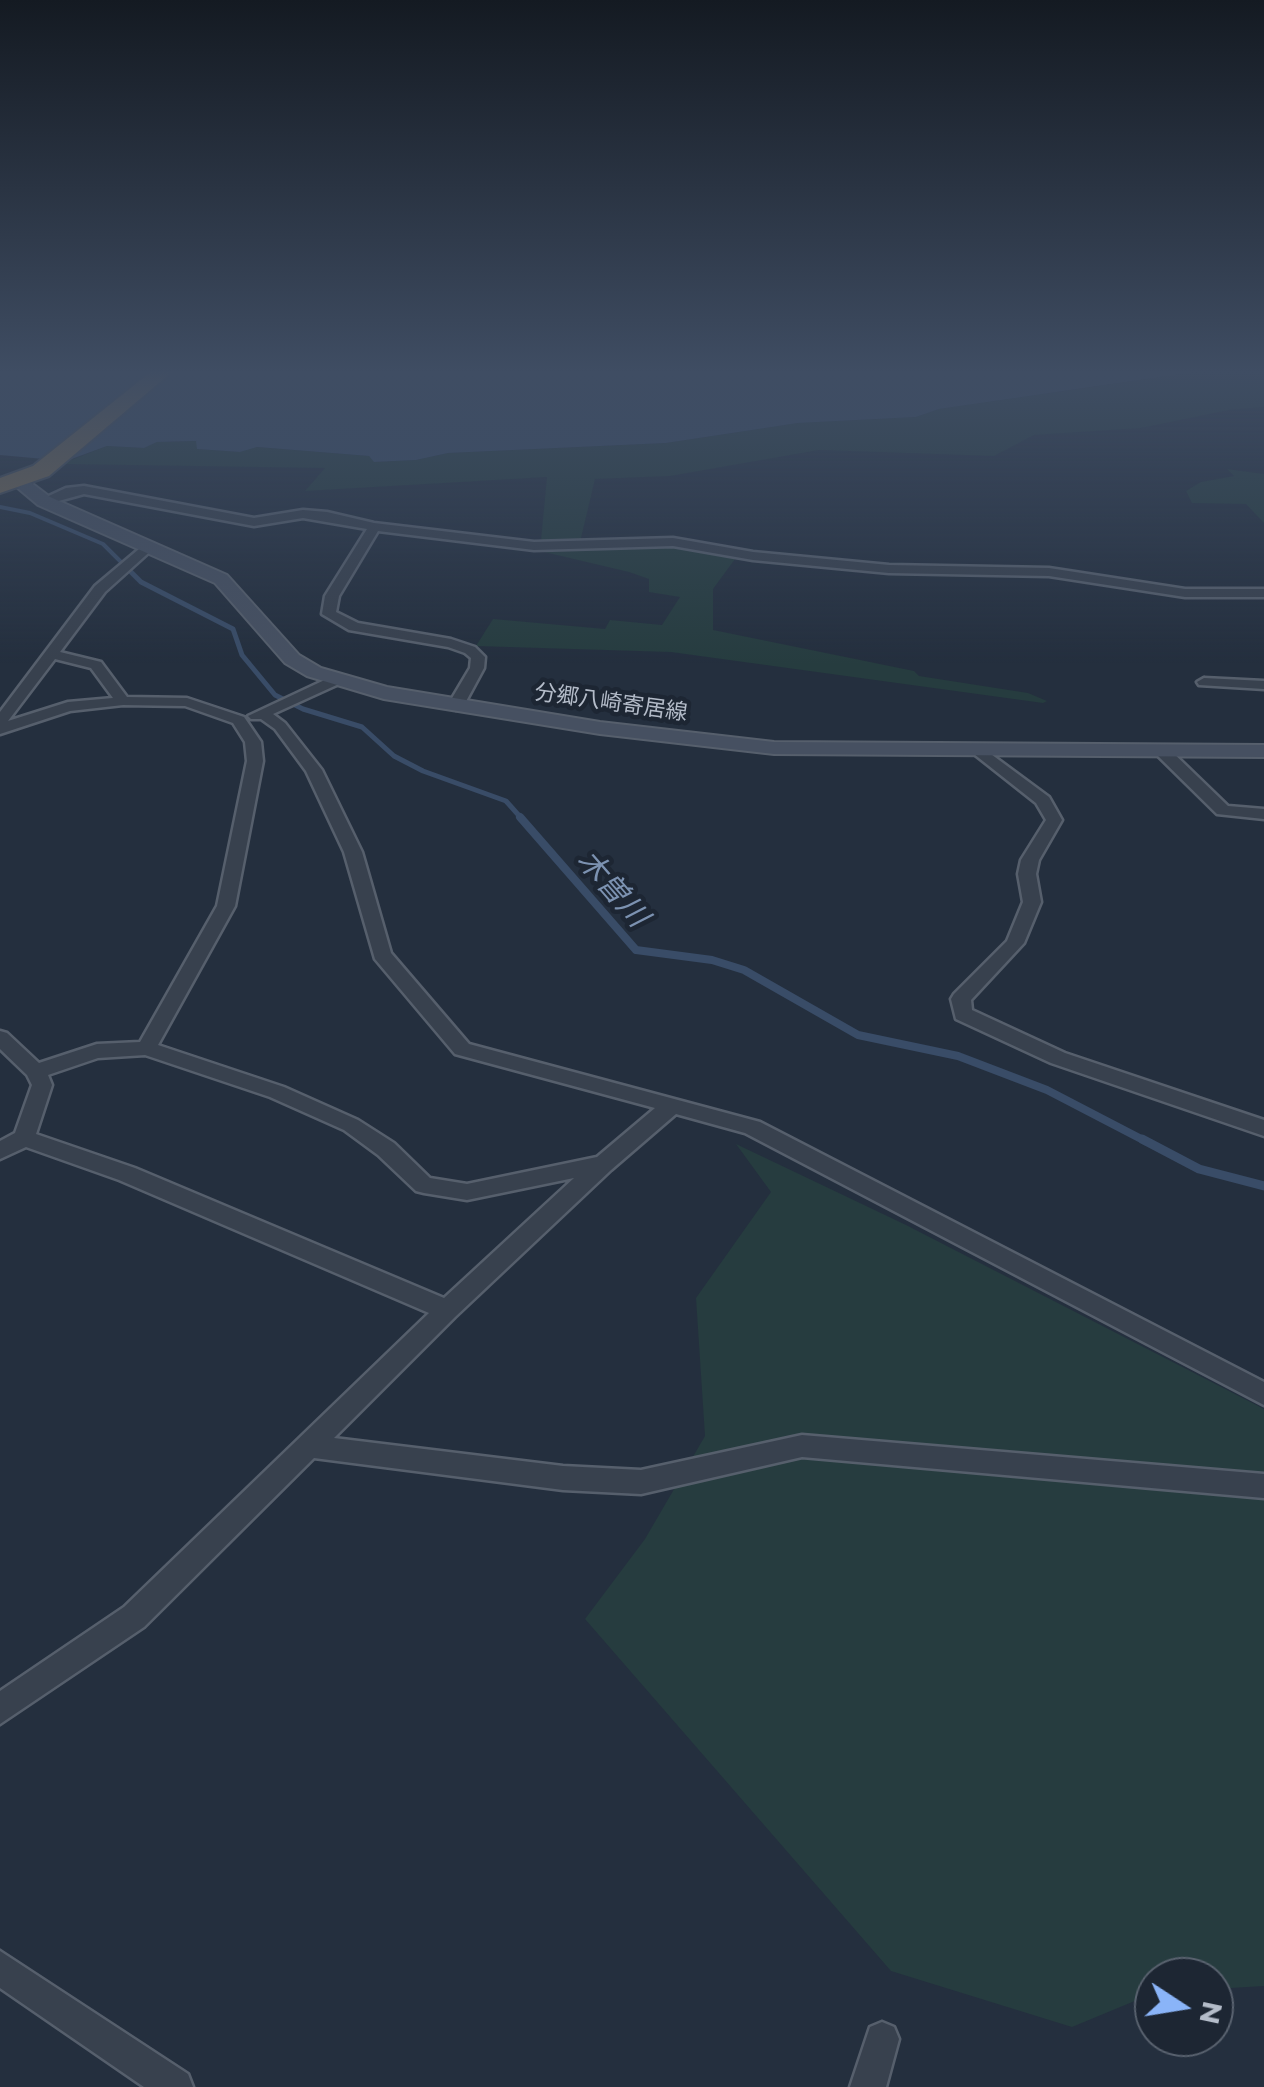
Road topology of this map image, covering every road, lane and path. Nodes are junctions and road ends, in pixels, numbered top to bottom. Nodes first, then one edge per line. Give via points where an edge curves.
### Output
1 (41, 468) edge
2 (6, 488) edge
3 (44, 501) junction
4 (374, 528) junction
5 (142, 552) junction
6 (1264, 593) edge
7 (53, 654) junction
8 (336, 680) junction
9 (1204, 682) dead end
10 (1264, 685) edge
11 (123, 702) junction
12 (456, 705) junction
13 (270, 711) junction
14 (240, 720) junction
15 (0, 723) edge
16 (980, 751) junction
17 (1162, 751) junction
18 (1264, 751) edge
19 (1264, 814) edge
20 (0, 1038) edge
21 (146, 1048) junction
22 (36, 1071) junction
23 (670, 1106) junction
24 (1264, 1128) edge
25 (24, 1138) junction
26 (0, 1150) edge
27 (603, 1164) junction
28 (447, 1310) junction
29 (1264, 1394) edge
30 (309, 1446) junction
31 (1264, 1486) edge
32 (0, 1709) edge
33 (0, 1968) edge
34 (882, 2040) dead end
35 (175, 2087) edge
36 (868, 2087) edge

1 - 2 highway
2 - 3 main road, 分郷八崎寄居線
3 - 4 street via 84,490 254,522 315,515
3 - 5 main road, 分郷八崎寄居線
4 - 6 street via 534,546 673,542 889,570 1049,572 1185,593
4 - 12 street via 332,596 329,614 354,628 470,650 477,668
5 - 7 street via 116,572
5 - 8 main road, 分郷八崎寄居線 via 221,579 292,658
7 - 11 street via 96,665
7 - 15 street
8 - 12 main road, 分郷八崎寄居線
8 - 13 street
9 - 10 street
11 - 14 street via 187,702
11 - 15 street
12 - 16 main road, 分郷八崎寄居線 via 737,745
13 - 14 street
13 - 23 street via 314,770 353,852 382,954 462,1049
14 - 21 street via 254,742 256,762 226,906
16 - 17 main road, 分郷八崎寄居線
16 - 24 street via 1043,800 1054,820 1030,860 1032,902 1014,943 961,999 964,1014 1058,1058
17 - 18 main road, 分郷八崎寄居線
17 - 19 street via 1223,810
20 - 22 street
21 - 22 street via 96,1051
21 - 27 street via 352,1125 424,1185 467,1192
22 - 25 street via 42,1085
23 - 27 street
23 - 29 street via 752,1127
25 - 26 street
25 - 28 street via 127,1174
27 - 28 street
28 - 30 street
30 - 31 street via 641,1482 802,1446
30 - 32 street via 134,1616
33 - 35 street
34 - 36 street

